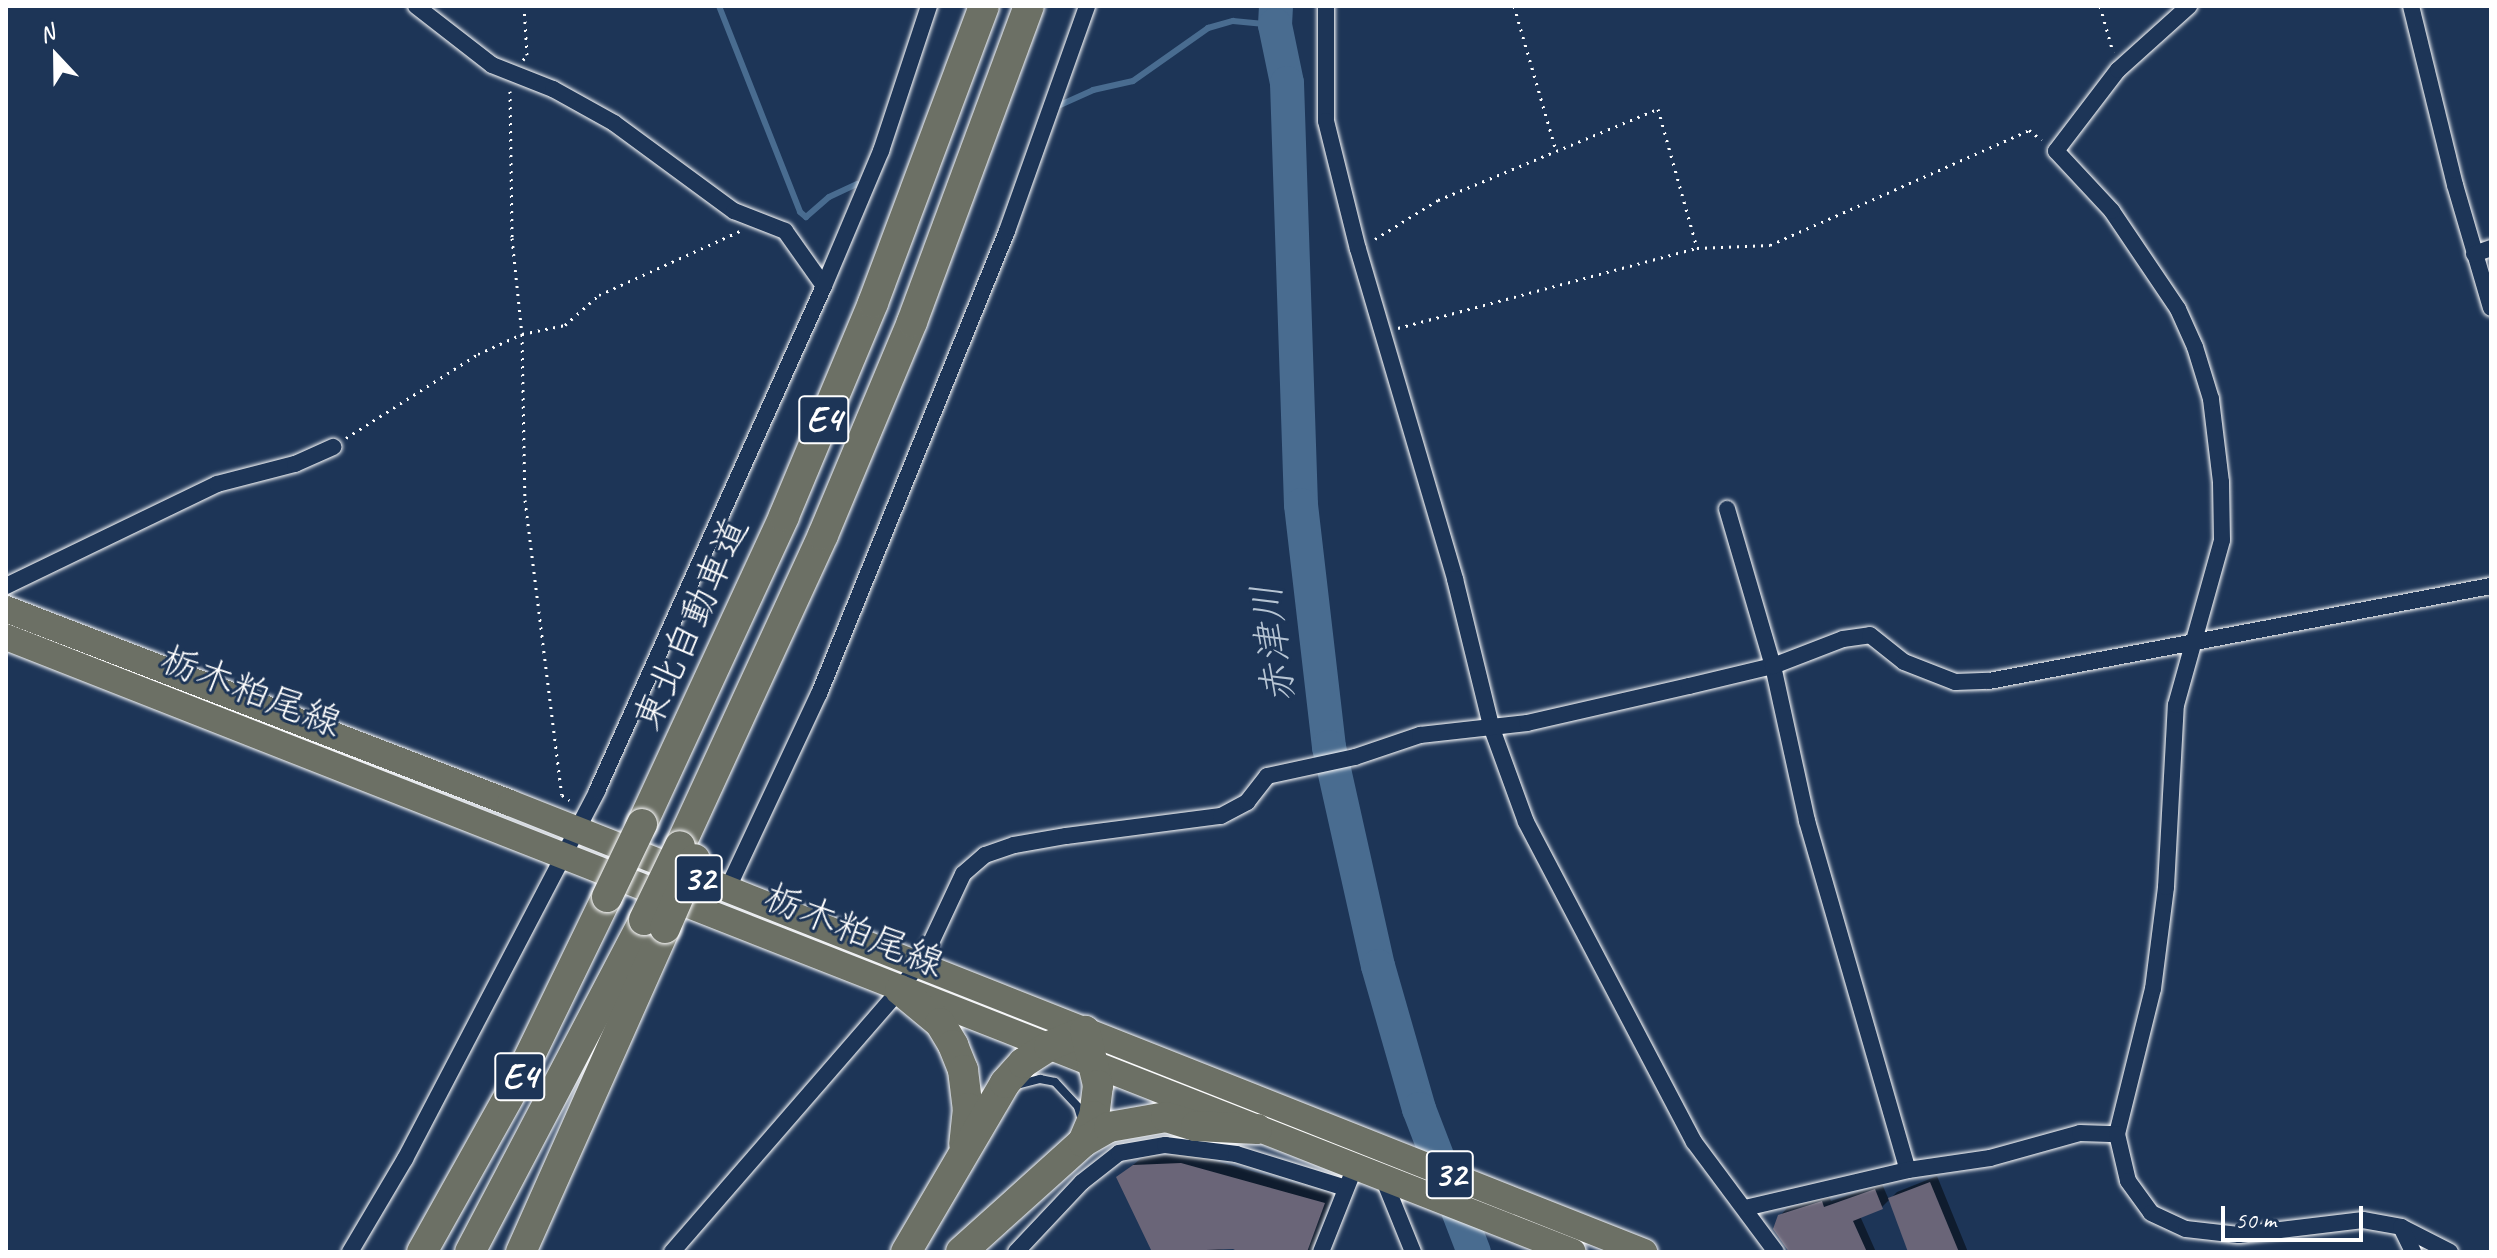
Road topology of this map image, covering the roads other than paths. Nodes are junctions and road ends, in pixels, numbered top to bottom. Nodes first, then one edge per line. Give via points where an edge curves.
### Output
1 (416, 6) edge
2 (929, 6) edge
3 (984, 6) edge
4 (1029, 6) edge
5 (1087, 6) edge
6 (1326, 6) edge
7 (2189, 6) edge
8 (2411, 6) edge
9 (2491, 248) edge
10 (2474, 254) junction
11 (824, 286) junction
12 (2491, 308) edge
13 (333, 447) road end
14 (1727, 509) dead end
15 (6, 586) edge
16 (2491, 586) edge
17 (6, 609) edge
18 (6, 637) edge
19 (2196, 639) junction
20 (1773, 666) junction
21 (1491, 726) junction
22 (580, 821) junction
23 (563, 854) junction
24 (727, 890) junction
25 (655, 924) junction
26 (917, 965) junction
27 (900, 990) junction
28 (1085, 1031) junction
29 (1049, 1046) junction
30 (1095, 1066) junction
31 (994, 1102) junction
32 (1257, 1129) junction
33 (2117, 1134) junction
34 (1366, 1140) junction
35 (1083, 1142) junction
36 (963, 1158) junction
37 (1908, 1170) junction
38 (1350, 1178) junction
39 (1394, 1183) junction
40 (1745, 1208) junction
41 (2401, 1227) junction
42 (350, 1252) edge
43 (422, 1252) edge
44 (470, 1252) edge
45 (521, 1252) edge
46 (672, 1252) edge
47 (906, 1252) edge
48 (961, 1252) edge
49 (1016, 1252) edge
50 (1321, 1252) edge
51 (1413, 1252) edge
52 (1573, 1252) edge
53 (1644, 1252) edge
54 (1776, 1252) edge
55 (2413, 1252) edge
56 (2450, 1252) edge

1 - 11 street via 492,65 553,89 614,123 734,211 785,231
2 - 11 street via 881,151
3 - 43 highway, 東北自動車道 / E4, bridge via 873,303 802,473 518,1080
4 - 25 highway, E4, bridge via 912,322
5 - 24 street via 1007,231 831,665
6 - 21 street via 1326,121
7 - 19 street via 2118,70 2056,151 2112,211 2160,278 2195,347 2211,399 2222,540
8 - 10 street
9 - 10 street
10 - 12 street
11 - 22 street
13 - 15 street via 295,464 217,484
14 - 20 street
16 - 19 street
17 - 22 main road, 栃木粕尾線 / 32
18 - 23 main road, 栃木粕尾線 / 32
19 - 20 street via 1989,681 1955,682 1904,662 1870,635 1843,639
19 - 33 street via 2176,705 2166,887 2153,989
20 - 21 street via 1527,723
20 - 37 street via 1807,821
21 - 26 street via 1420,735 1355,757 1267,776 1247,802 1221,816 1066,836 985,855 963,874
21 - 40 street via 1526,822 1577,924 1694,1142
22 - 23 street
22 - 24 main road, 栃木粕尾線 / 32
23 - 27 main road, 栃木粕尾線 / 32
23 - 42 street via 405,1159
24 - 26 main road, 栃木粕尾線 / 32
25 - 44 highway, E4
25 - 45 highway
26 - 27 street
26 - 28 main road, 栃木粕尾線 / 32
27 - 29 main road, 栃木粕尾線 / 32
27 - 36 highway via 940,1023 963,1070 968,1108
27 - 46 street
28 - 29 highway
28 - 30 highway
28 - 34 main road, 栃木粕尾線 / 32
29 - 30 main road, 栃木粕尾線 / 32
29 - 31 highway via 1023,1063
30 - 32 main road, 栃木粕尾線 / 32
30 - 35 highway via 1094,1116
31 - 35 lane via 1019,1083 1055,1082 1078,1107
31 - 36 highway
32 - 35 highway via 1196,1126 1166,1117 1109,1127
32 - 38 main road, 栃木粕尾線 / 32
33 - 37 street via 2080,1133 1990,1158
33 - 41 street via 2128,1181 2151,1213 2186,1229 2239,1235 2363,1220
34 - 38 street
34 - 53 main road, 栃木粕尾線 / 32
35 - 48 highway
36 - 47 highway
37 - 40 street
38 - 39 main road, 栃木粕尾線 / 32
38 - 49 street via 1165,1145 1119,1153 1082,1182
38 - 50 street
39 - 51 street
39 - 52 main road, 32
40 - 54 street
41 - 55 street
41 - 56 street

